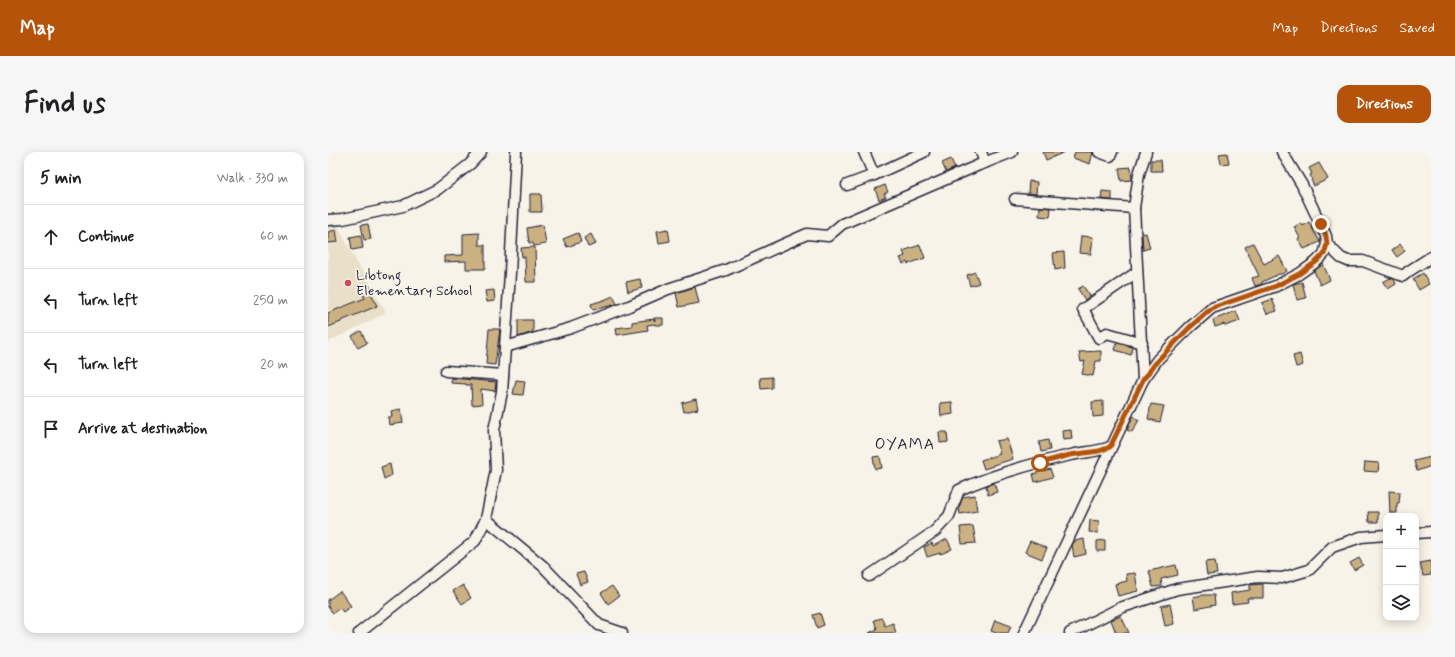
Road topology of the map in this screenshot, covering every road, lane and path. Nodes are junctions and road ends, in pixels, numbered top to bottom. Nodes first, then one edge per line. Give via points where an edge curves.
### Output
1 (481, 152) edge
2 (516, 152) edge
3 (864, 152) edge
4 (924, 152) edge
5 (981, 152) edge
6 (1012, 152) edge
7 (1099, 152) edge
8 (1112, 152) edge
9 (1146, 152) edge
10 (1282, 152) edge
11 (985, 162) junction
12 (874, 175) junction
13 (847, 185) dead end
14 (1015, 199) dead end
15 (1134, 208) junction
16 (328, 220) edge
17 (1327, 244) junction
18 (1431, 257) edge
19 (1137, 272) junction
20 (1142, 343) junction
21 (505, 347) junction
22 (446, 371) dead end
23 (503, 375) junction
24 (1143, 380) junction
25 (1110, 447) junction
26 (486, 519) junction
27 (1431, 532) edge
28 (1419, 533) edge
29 (1383, 535) edge
30 (869, 576) dead end
31 (359, 633) edge
32 (622, 633) edge
33 (1024, 633) edge
34 (1070, 633) edge

1 - 16 street via 438,189 403,206
2 - 21 street
3 - 12 street
4 - 12 street
5 - 11 street
6 - 11 street
7 - 8 street via 1110,156
9 - 15 street via 1139,174
10 - 17 street via 1302,185 1326,236
11 - 21 street via 842,224 828,236 807,234 726,270 668,289 570,328
12 - 13 street
14 - 15 street
15 - 19 street
17 - 18 street via 1341,258 1348,261 1362,261 1403,276
17 - 24 street via 1324,254 1299,274 1276,286 1212,308 1158,360
19 - 20 street
19 - 20 street via 1083,309 1099,338 1107,333
20 - 24 street
21 - 23 street
22 - 23 street
23 - 26 street via 494,430 496,470
24 - 25 street
25 - 30 street via 1040,463 959,490 949,516 935,531
25 - 33 street
26 - 31 street via 475,541
26 - 32 street via 543,566 599,625
27 - 28 street
29 - 34 street via 1361,537 1332,547 1309,570 1282,578 1258,577 1177,589 1120,608

